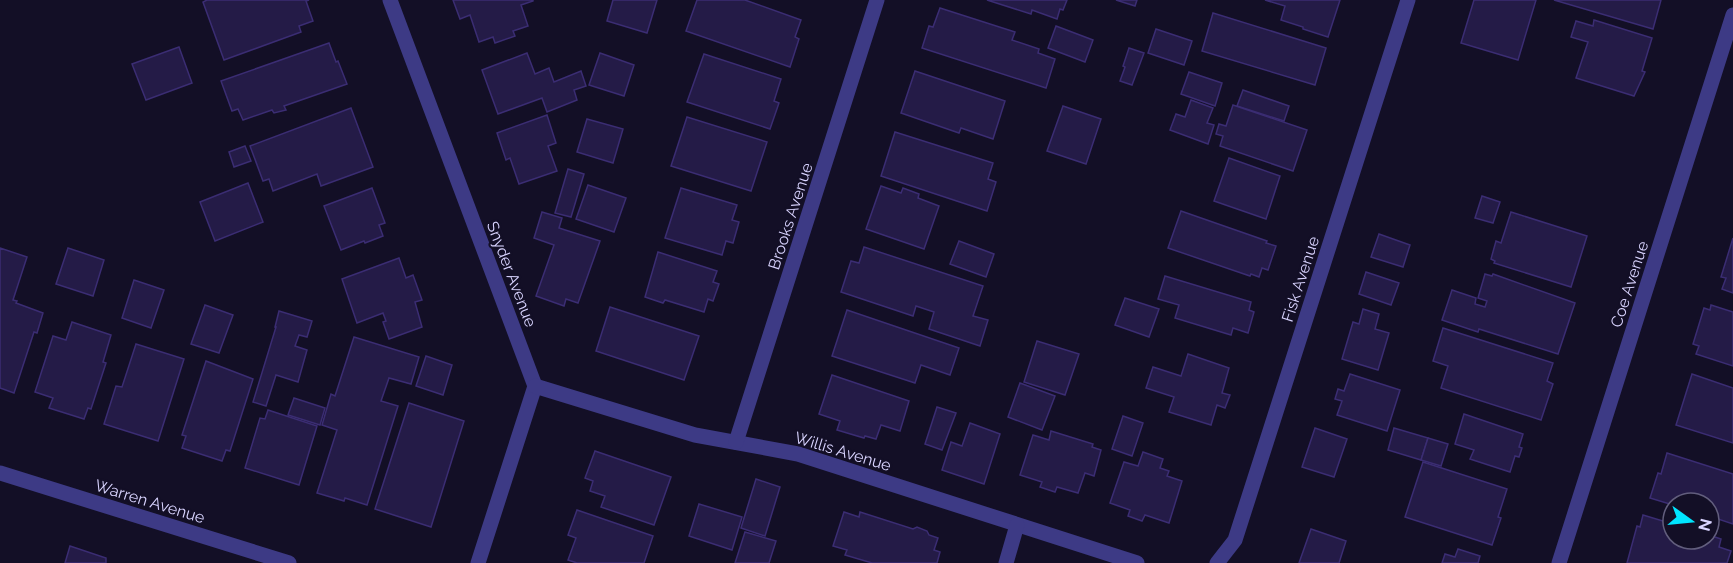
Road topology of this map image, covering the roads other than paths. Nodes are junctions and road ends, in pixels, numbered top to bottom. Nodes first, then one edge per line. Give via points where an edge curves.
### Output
1 (390, 0) edge
2 (877, 0) edge
3 (1408, 0) edge
4 (1733, 15) edge
5 (535, 386) junction
6 (736, 442) junction
7 (1, 474) edge
8 (1017, 525) junction
9 (289, 563) edge
10 (478, 563) edge
11 (1006, 563) edge
12 (1137, 563) edge
13 (1216, 563) edge
14 (1559, 563) edge

1 - 5 street, Snyder Avenue
2 - 6 street, Brooks Avenue
3 - 13 street, Fisk Avenue via 1235,540
4 - 14 street, Coe Avenue
5 - 6 street, Willis Avenue via 695,435
5 - 10 street
6 - 8 street, Willis Avenue via 798,454
7 - 9 street, Warren Avenue
8 - 11 street
8 - 12 street, Willis Avenue

